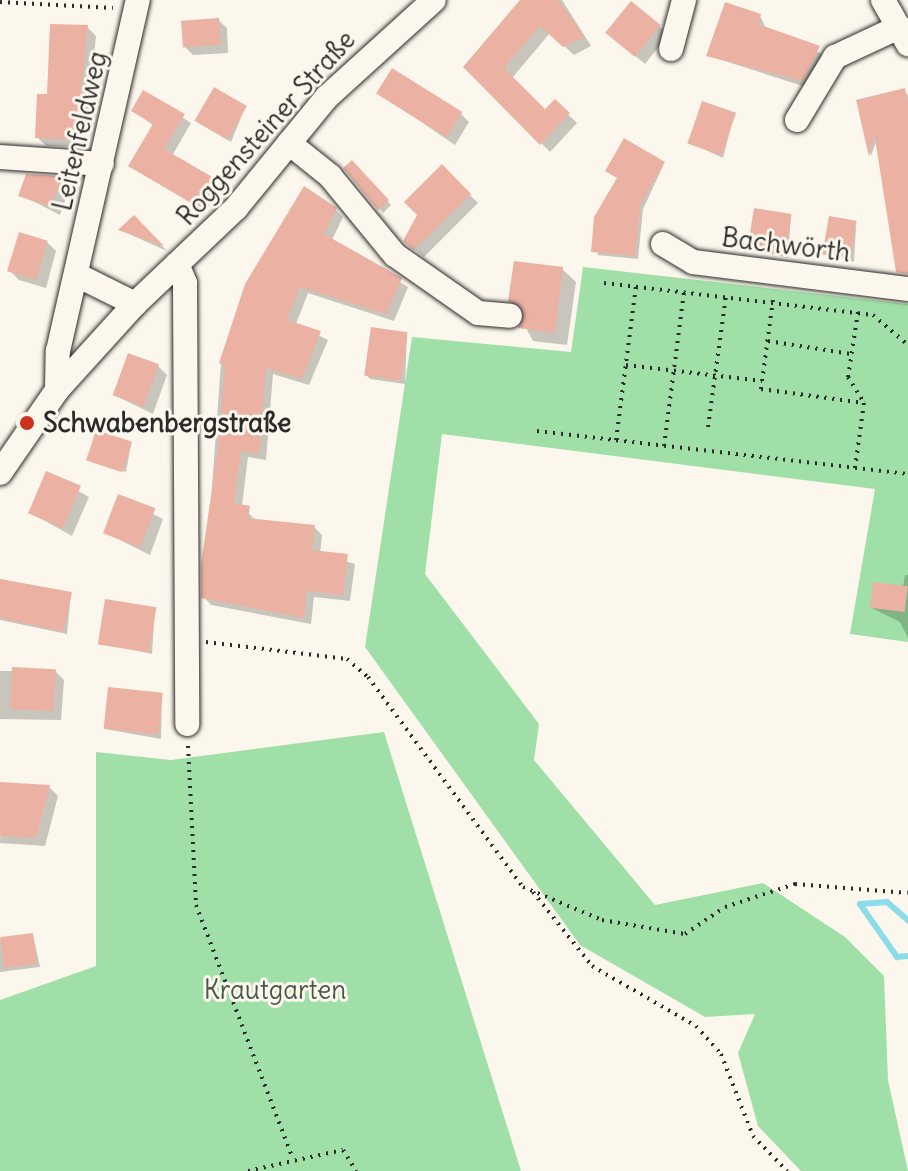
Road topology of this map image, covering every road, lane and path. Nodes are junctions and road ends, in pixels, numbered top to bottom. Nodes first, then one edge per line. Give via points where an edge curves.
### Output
1 (434, 0) edge
2 (684, 0) edge
3 (883, 0) edge
4 (0, 2) edge
5 (137, 4) edge
6 (903, 36) edge
7 (671, 49) dead end
8 (797, 120) dead end
9 (289, 143) junction
10 (0, 157) edge
11 (102, 164) junction
12 (663, 244) dead end
13 (177, 264) junction
14 (77, 275) junction
15 (604, 283) dead end
16 (636, 286) junction
17 (908, 289) edge
18 (684, 292) junction
19 (726, 296) junction
20 (773, 300) junction
21 (135, 304) junction
22 (858, 312) junction
23 (510, 316) dead end
24 (768, 341) junction
25 (908, 345) edge
26 (851, 354) junction
27 (626, 365) junction
28 (674, 370) junction
29 (715, 375) junction
30 (762, 381) junction
31 (57, 390) junction
32 (864, 403) junction
33 (708, 427) dead end
34 (537, 431) dead end
35 (616, 440) junction
36 (664, 446) junction
37 (855, 468) junction
38 (0, 473) edge
39 (908, 474) edge
40 (184, 640) junction
41 (187, 724) joint
42 (532, 891) junction
43 (908, 893) edge
44 (292, 1157) junction
45 (248, 1171) edge
46 (356, 1171) edge
47 (787, 1171) edge

1 - 9 street, Roggensteiner Straße via 327,97
2 - 7 street
3 - 6 street
4 - 5 path
5 - 11 street, Leitenfeldweg
6 - 8 street via 835,57
9 - 13 street, Roggensteiner Straße
9 - 23 street via 330,176 395,255 478,313
10 - 11 street
11 - 14 street, Leitenfeldweg
12 - 17 street, Bachwörth via 693,262
13 - 21 street, Roggensteiner Straße
13 - 40 street, Roggensteiner Straße via 185,283
14 - 21 street
14 - 31 street, Leitenfeldweg
15 - 16 path
16 - 18 path
16 - 27 path
18 - 19 path
18 - 28 path
19 - 20 path
19 - 29 path
20 - 22 path
20 - 24 path
21 - 31 street, Roggensteiner Straße
22 - 25 path via 873,315
22 - 26 path
24 - 26 path
24 - 30 path
26 - 32 path via 848,377
27 - 28 path
27 - 35 path
28 - 29 path
28 - 36 path
29 - 30 path
29 - 33 path
30 - 32 path via 761,389
31 - 38 street, Roggensteiner Straße
32 - 37 path
34 - 35 path
35 - 36 path
36 - 37 path
37 - 39 path
40 - 41 street, Roggensteiner Straße
40 - 42 path via 347,659
41 - 44 path via 196,905
42 - 43 path via 602,920 685,934 725,907 795,884
42 - 47 path via 592,966 696,1026 721,1054 753,1136
44 - 45 path
44 - 46 path via 343,1150

